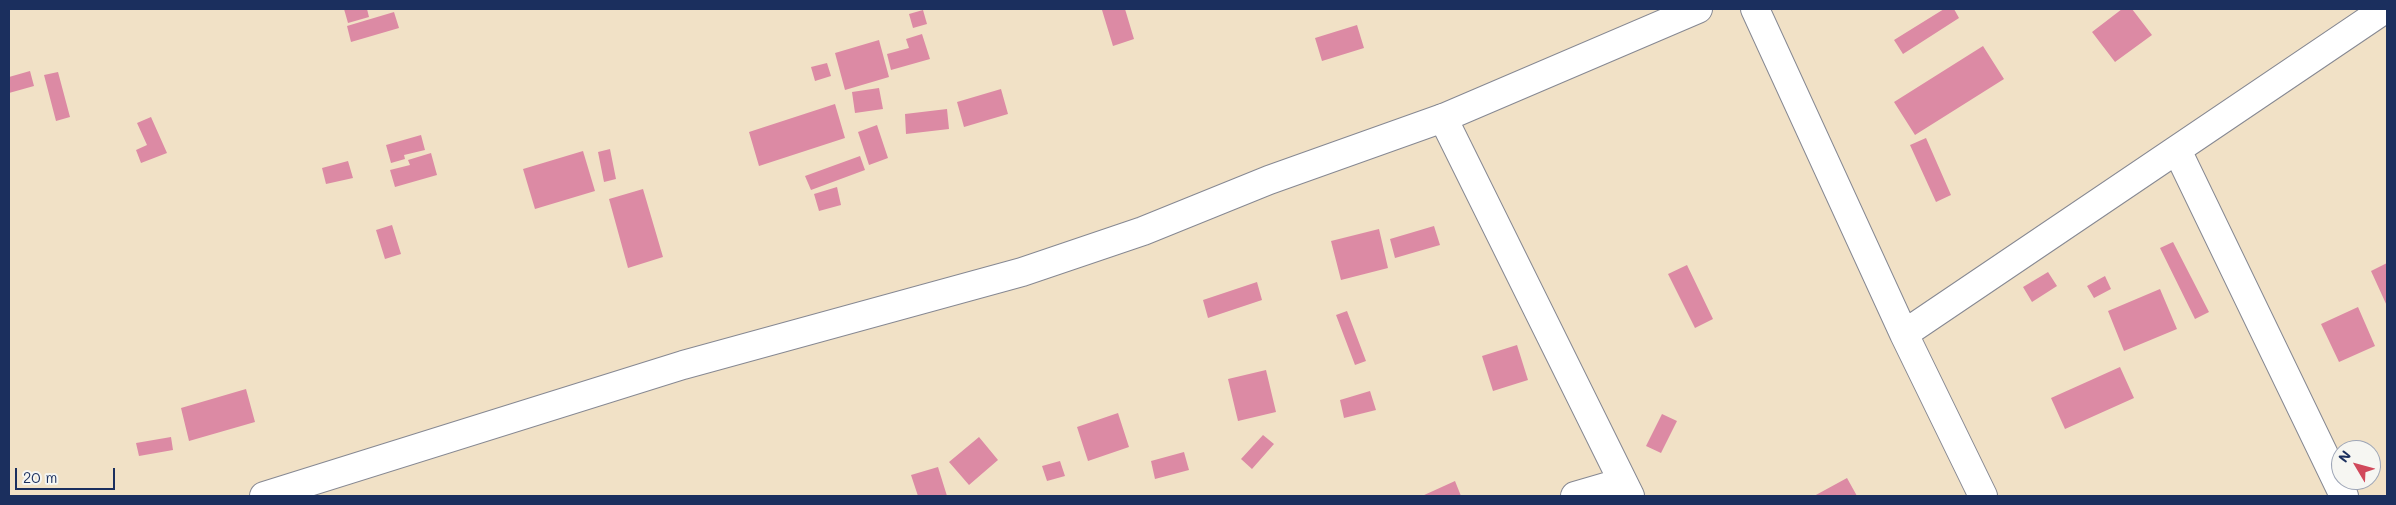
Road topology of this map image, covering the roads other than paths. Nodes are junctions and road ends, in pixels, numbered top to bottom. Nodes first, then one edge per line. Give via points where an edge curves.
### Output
1 (1698, 9) edge
2 (1755, 9) edge
3 (2385, 9) edge
4 (1443, 118) junction
5 (2177, 150) junction
6 (1904, 334) junction
7 (1626, 489) edge
8 (264, 496) edge
9 (1575, 496) edge
10 (1983, 496) edge
11 (2344, 496) edge

1 - 4 street
2 - 6 street
3 - 5 street
4 - 7 street
4 - 8 street via 1269,180 1143,231 1022,272 683,365
5 - 6 street
5 - 11 street
6 - 10 street
7 - 9 street

